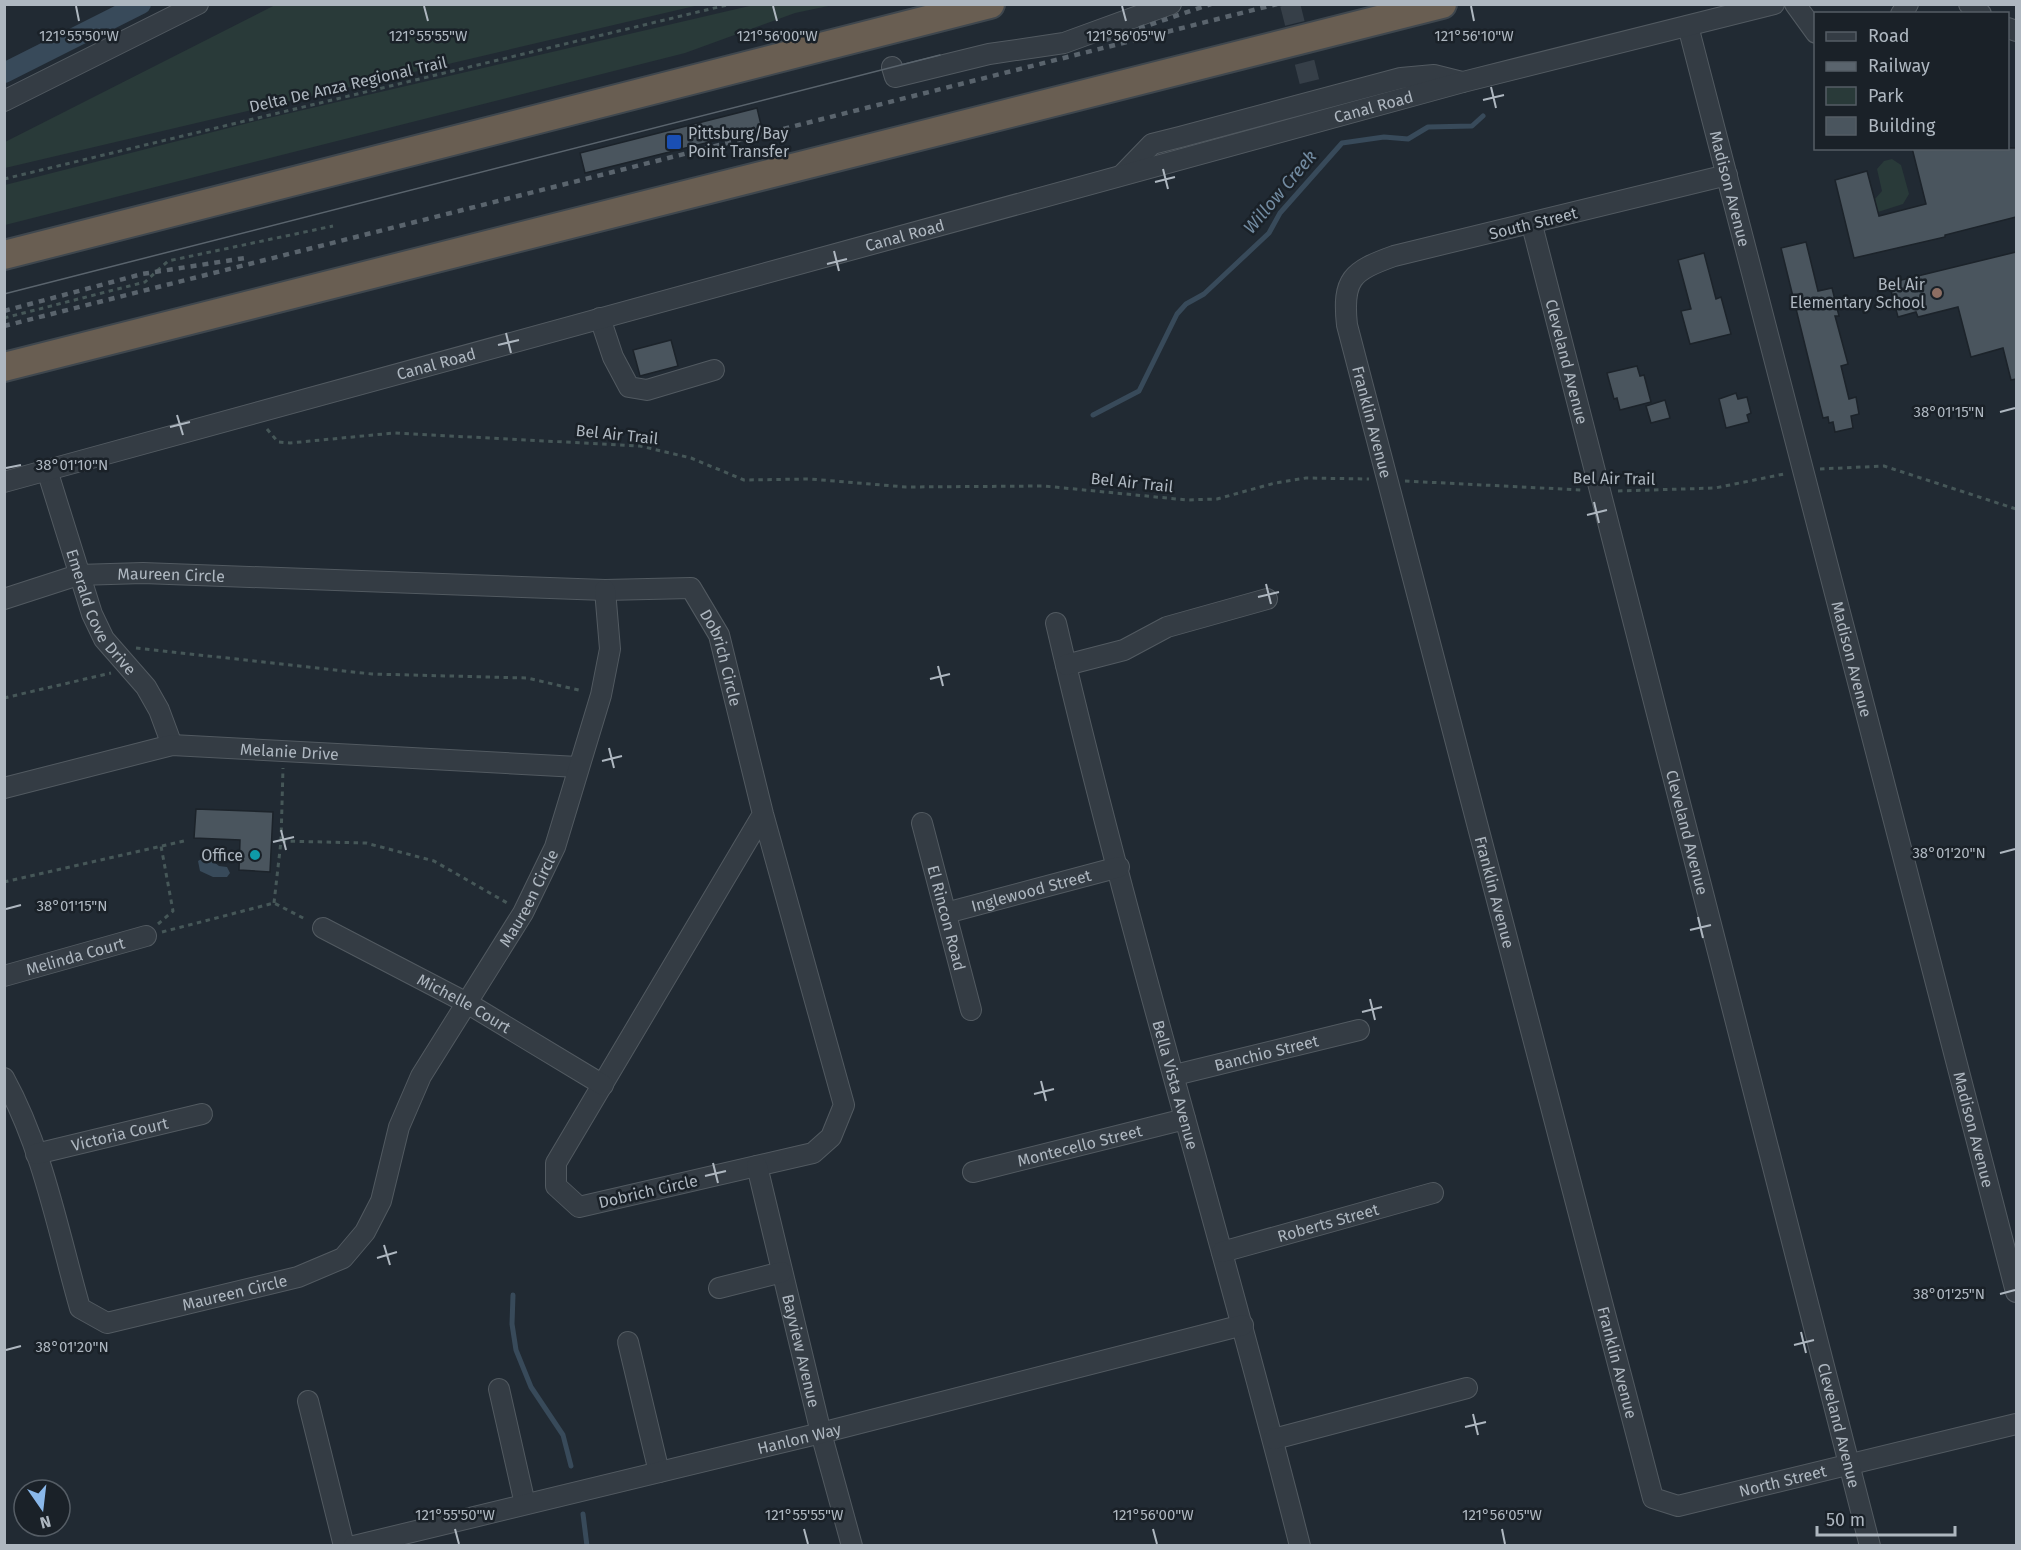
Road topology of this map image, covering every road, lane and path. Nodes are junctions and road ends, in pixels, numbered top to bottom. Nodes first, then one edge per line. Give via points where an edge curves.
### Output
1 (198, 4) edge
2 (731, 4) edge
3 (990, 4) edge
4 (1171, 4) edge
5 (1442, 4) edge
6 (1774, 4) edge
7 (1795, 4) edge
8 (1689, 26) junction
9 (1814, 32) edge
10 (892, 67) dead end
11 (1463, 82) junction
12 (4, 101) edge
13 (1727, 175) junction
14 (1121, 176) junction
15 (4, 179) edge
16 (1532, 225) junction
17 (333, 226) dead end
18 (4, 255) edge
19 (1347, 286) joint
20 (4, 318) edge
21 (600, 318) junction
22 (4, 367) edge
23 (714, 370) dead end
24 (259, 411) junction
25 (46, 470) junction
26 (1802, 471) junction
27 (1386, 480) junction
28 (4, 482) edge
29 (1600, 492) junction
30 (2016, 509) edge
31 (78, 575) junction
32 (605, 590) junction
33 (4, 599) edge
34 (1267, 599) dead end
35 (1056, 623) dead end
36 (108, 645) junction
37 (1066, 665) junction
38 (128, 668) junction
39 (601, 695) junction
40 (4, 698) edge
41 (171, 745) junction
42 (284, 753) junction
43 (578, 767) junction
44 (4, 788) edge
45 (763, 814) junction
46 (922, 823) dead end
47 (184, 841) dead end
48 (281, 841) junction
49 (161, 846) junction
50 (1119, 867) junction
51 (4, 882) edge
52 (274, 903) junction
53 (523, 913) junction
54 (946, 913) junction
55 (323, 928) joint
56 (146, 936) junction
57 (4, 976) edge
58 (467, 1003) junction
59 (971, 1010) dead end
60 (1359, 1030) dead end
61 (1175, 1075) junction
62 (4, 1078) edge
63 (603, 1084) junction
64 (202, 1114) dead end
65 (1185, 1119) junction
66 (36, 1154) junction
67 (757, 1166) junction
68 (973, 1172) dead end
69 (1433, 1193) dead end
70 (1222, 1252) junction
71 (781, 1266) junction
72 (718, 1288) dead end
73 (2016, 1292) edge
74 (1243, 1325) junction
75 (628, 1342) dead end
76 (1467, 1388) dead end
77 (499, 1389) dead end
78 (308, 1401) dead end
79 (2016, 1424) edge
80 (821, 1433) junction
81 (1274, 1439) junction
82 (1850, 1465) junction
83 (659, 1472) junction
84 (1653, 1498) joint
85 (525, 1504) junction
86 (344, 1545) edge
87 (354, 1545) edge
88 (852, 1545) edge
89 (1300, 1545) edge
90 (1870, 1545) edge

1 - 12 street
2 - 15 path, Delta De Anza Regional Trail
3 - 18 highway
4 - 10 street via 1050,46 989,54 895,77
5 - 22 highway
6 - 8 street, Canal Road
7 - 9 street
8 - 11 street, Canal Road
8 - 13 street, Madison Avenue
11 - 14 street, Canal Road
11 - 14 street via 1434,75 1312,93 1152,144
13 - 16 street, South Street
13 - 26 street, Madison Avenue
14 - 21 street, Canal Road
16 - 19 street, South Street via 1394,256 1365,269
16 - 29 street, Cleveland Avenue
17 - 20 path via 168,261 145,282
19 - 27 street, Franklin Avenue via 1347,325
21 - 23 street via 613,357 629,387 646,390
21 - 24 street, Canal Road
24 - 25 street, Canal Road
24 - 27 path, Bel Air Trail via 270,435 278,442 394,433 640,446 692,458 744,480 810,479 906,488 1044,486 1187,500 1217,499 1306,478
25 - 28 street, Canal Road
25 - 31 street, Emerald Cove Drive
26 - 29 path, Bel Air Trail via 1716,488
26 - 30 path, Bel Air Trail via 1884,466
26 - 73 street, Madison Avenue
27 - 29 path, Bel Air Trail
27 - 84 street, Franklin Avenue
29 - 82 street, Cleveland Avenue
31 - 32 street, Maureen Circle via 213,573
31 - 33 street, Maureen Circle
31 - 36 street, Emerald Cove Drive
32 - 39 street, Maureen Circle via 610,649
32 - 45 street, Dobrich Circle via 690,588 719,635
34 - 37 street via 1167,627 1125,650
35 - 37 street, Bella Vista Avenue
36 - 38 street, Emerald Cove Drive
36 - 39 path via 372,674 527,678
37 - 50 street, Bella Vista Avenue
38 - 40 path
38 - 41 street, Emerald Cove Drive via 155,703
39 - 43 street, Maureen Circle
41 - 42 street, Melanie Drive
41 - 44 street, Melanie Drive
42 - 43 street, Melanie Drive
42 - 48 path
43 - 53 street, Maureen Circle via 555,847
45 - 63 street, Dobrich Circle
45 - 67 street, Dobrich Circle via 844,1105 831,1137 813,1154
46 - 54 street, El Rincon Road
47 - 49 path
48 - 52 path
48 - 53 path via 366,843 435,861
49 - 51 path
49 - 56 path via 173,911
50 - 54 street, Inglewood Street
50 - 61 street, Bella Vista Avenue
52 - 55 path
52 - 56 path
53 - 58 street, Maureen Circle
54 - 59 street, El Rincon Road
55 - 58 street, Michelle Court
56 - 57 street, Melinda Court
58 - 63 street, Michelle Court
58 - 66 street, Maureen Circle via 422,1076 399,1127 381,1201 365,1232 343,1258 298,1277 107,1323 80,1308
60 - 61 street, Banchio Street
61 - 65 street, Bella Vista Avenue
62 - 66 street, Maureen Circle via 22,1110
63 - 67 street, Dobrich Circle via 556,1163 556,1186 579,1207
64 - 66 street, Victoria Court
65 - 68 street, Montecello Street
65 - 70 street, Bella Vista Avenue
67 - 71 street, Bayview Avenue
69 - 70 street, Roberts Street
70 - 74 street, Bella Vista Avenue
71 - 72 street
71 - 80 street, Bayview Avenue
74 - 80 street, Hanlon Way
74 - 81 street, Bella Vista Avenue
75 - 83 street
76 - 81 street
77 - 85 street
78 - 86 street
79 - 82 street, North Street
80 - 83 street, Hanlon Way
80 - 88 street, Bayview Avenue
81 - 89 street, Bella Vista Avenue
82 - 84 street, North Street via 1678,1506
82 - 90 street, Cleveland Avenue
83 - 85 street, Hanlon Way
85 - 87 street, Hanlon Way

